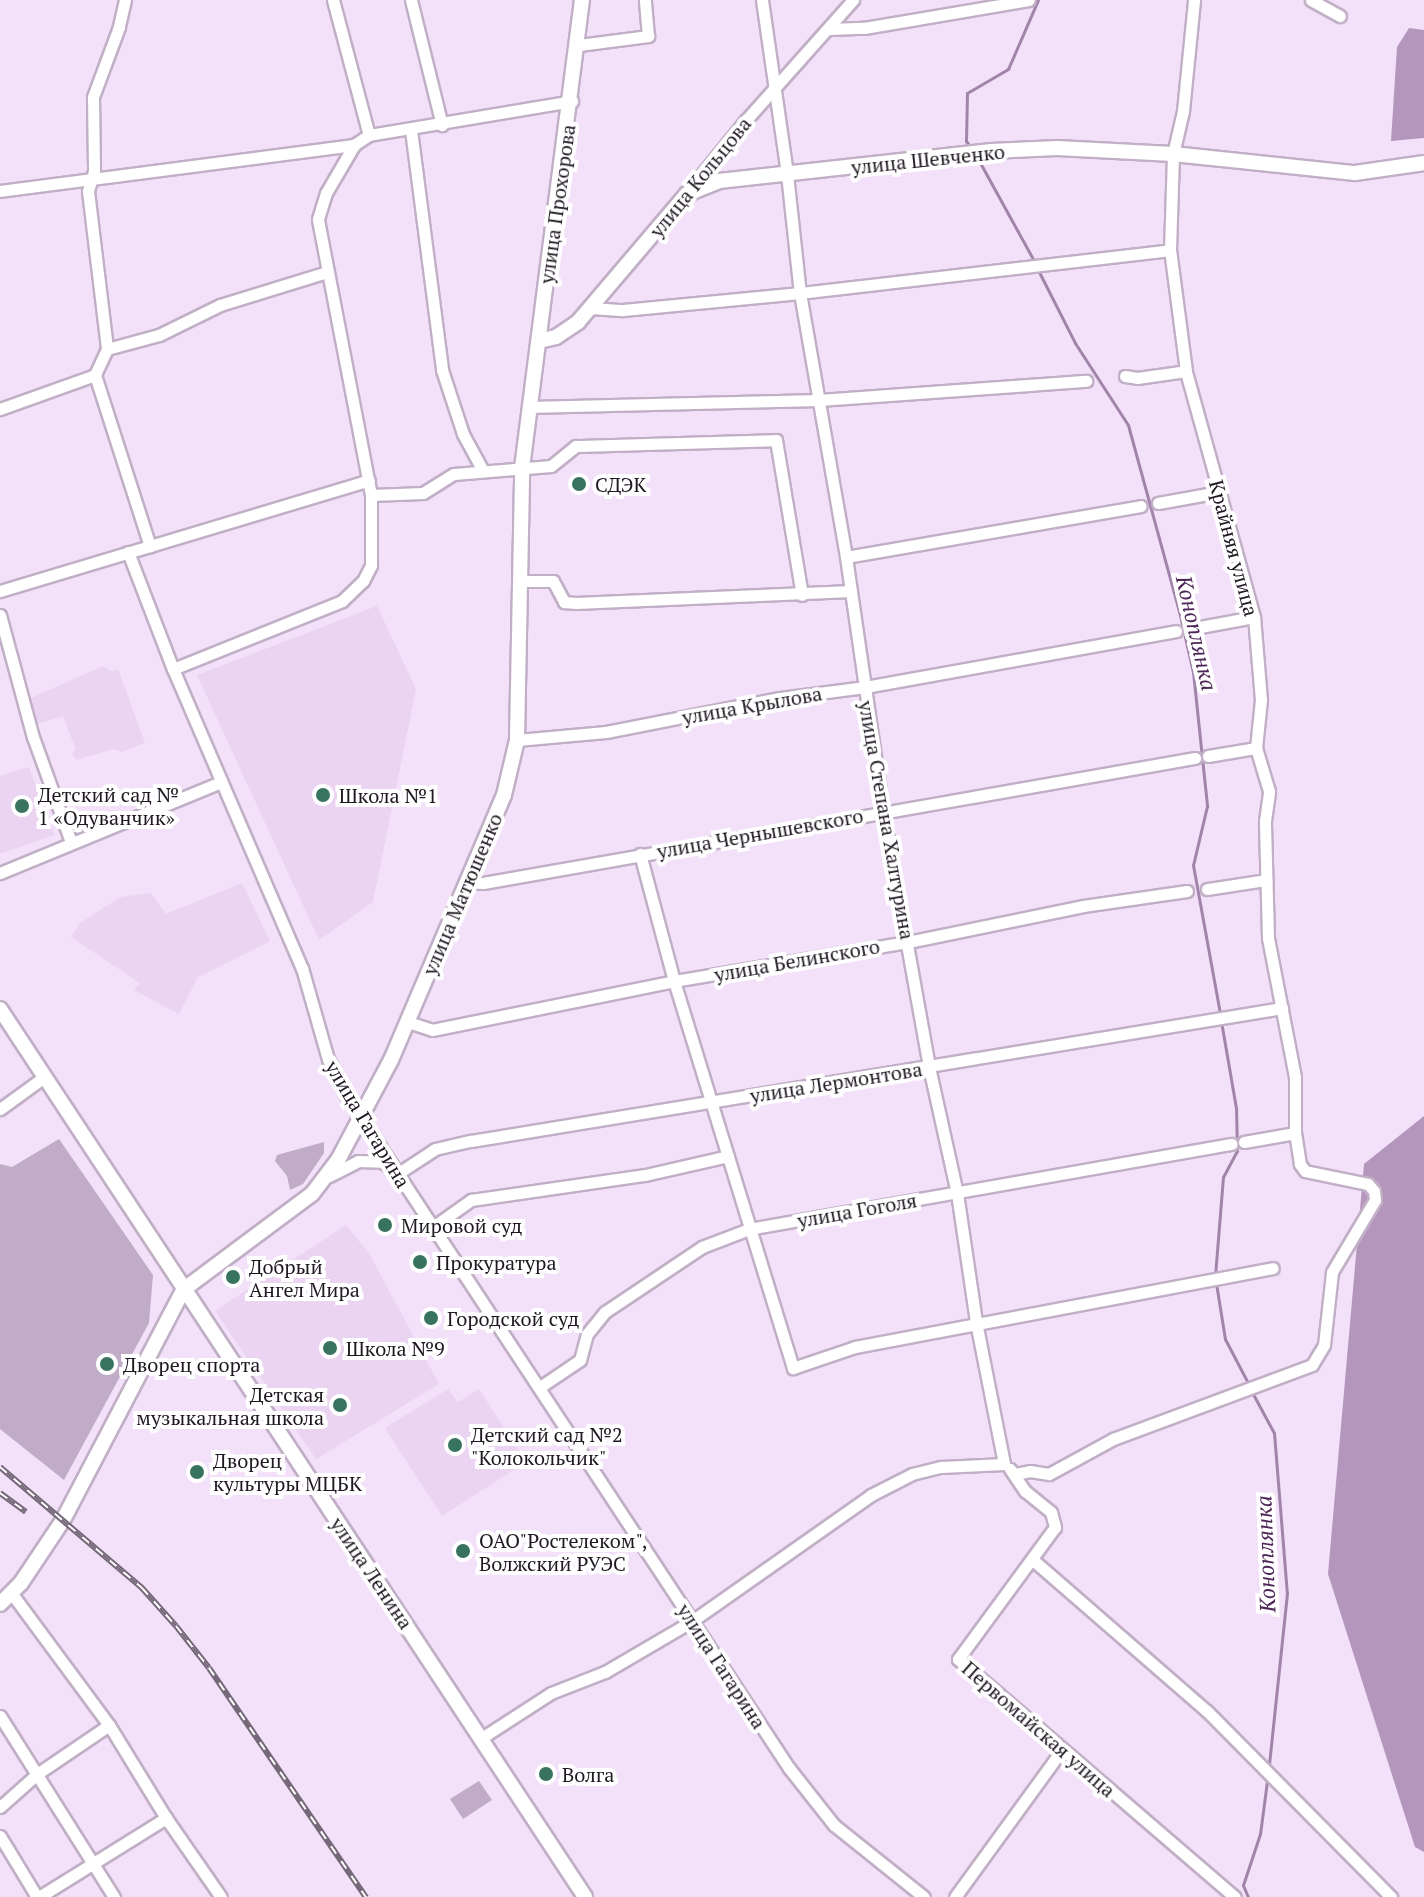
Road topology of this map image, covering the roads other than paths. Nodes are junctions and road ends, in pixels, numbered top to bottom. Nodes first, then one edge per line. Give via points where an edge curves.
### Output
1 (125, 0) edge
2 (333, 0) edge
3 (411, 0) edge
4 (582, 0) edge
5 (645, 0) edge
6 (762, 0) edge
7 (853, 0) edge
8 (1029, 0) edge
9 (1194, 0) edge
10 (1311, 0) edge
11 (842, 6) edge
12 (1340, 16) dead end
13 (829, 29) junction
14 (579, 45) junction
15 (774, 90) junction
16 (572, 101) junction
17 (442, 125) junction
18 (411, 130) junction
19 (369, 135) junction
20 (354, 145) junction
21 (1173, 154) junction
22 (1424, 163) edge
23 (787, 174) junction
24 (92, 182) junction
25 (0, 191) edge
26 (687, 194) junction
27 (1170, 250) junction
28 (327, 272) junction
29 (800, 293) junction
30 (591, 308) junction
31 (539, 341) junction
32 (107, 349) junction
33 (1186, 371) junction
34 (95, 375) junction
35 (1125, 376) dead end
36 (1086, 381) dead end
37 (819, 400) junction
38 (528, 407) junction
39 (0, 409) edge
40 (522, 468) junction
41 (483, 471) junction
42 (369, 480) junction
43 (1219, 492) junction
44 (371, 495) junction
45 (1158, 503) dead end
46 (1141, 506) dead end
47 (150, 546) junction
48 (128, 552) junction
49 (846, 557) junction
50 (519, 581) junction
51 (0, 591) edge
52 (851, 591) junction
53 (802, 595) junction
54 (0, 615) edge
55 (1254, 617) junction
56 (173, 669) junction
57 (865, 687) junction
58 (517, 740) junction
59 (1256, 748) junction
60 (221, 782) junction
61 (883, 811) junction
62 (71, 842) junction
63 (640, 854) junction
64 (0, 873) edge
65 (1266, 880) junction
66 (467, 882) junction
67 (1207, 889) dead end
68 (1187, 891) dead end
69 (908, 942) junction
70 (674, 981) junction
71 (1282, 1008) junction
72 (0, 1009) edge
73 (408, 1022) junction
74 (929, 1067) junction
75 (44, 1077) junction
76 (712, 1101) junction
77 (0, 1109) edge
78 (362, 1118) junction
79 (1295, 1133) junction
80 (728, 1156) junction
81 (395, 1171) junction
82 (328, 1176) junction
83 (957, 1193) junction
84 (433, 1227) junction
85 (749, 1229) junction
86 (1273, 1268) dead end
87 (183, 1290) junction
88 (976, 1322) junction
89 (540, 1387) junction
90 (1004, 1464) junction
91 (1015, 1474) junction
92 (1033, 1560) junction
93 (6, 1599) edge
94 (692, 1621) junction
95 (0, 1716) edge
96 (109, 1725) junction
97 (483, 1737) junction
98 (1061, 1751) junction
99 (37, 1774) junction
100 (0, 1807) edge
101 (166, 1818) junction
102 (0, 1836) edge
103 (92, 1864) junction
104 (38, 1897) edge
105 (114, 1897) edge
106 (221, 1897) edge
107 (585, 1897) edge
108 (924, 1897) edge
109 (955, 1897) edge
110 (1235, 1897) edge
111 (1391, 1897) edge

1 - 24 street via 95,88
2 - 19 street
3 - 17 street
4 - 14 main road, улица Прохорова
5 - 14 street via 648,36
6 - 15 street, улица Степана Халтурина
7 - 11 street, улица Кольцова
8 - 13 street via 864,28
9 - 21 street, Крайняя улица via 1183,111
10 - 12 street
11 - 13 street, улица Кольцова
13 - 15 street, улица Кольцова
14 - 16 main road, улица Прохорова
15 - 23 street, улица Степана Халтурина
15 - 26 street, улица Кольцова
16 - 17 street
16 - 31 main road, улица Прохорова
17 - 18 street
18 - 19 street
18 - 41 street via 442,370 463,434
19 - 20 street
20 - 24 street
20 - 28 street via 318,219
21 - 22 main road, улица Шевченко via 1355,173
21 - 23 main road, улица Шевченко via 1057,148 991,151
21 - 27 street, Крайняя улица
23 - 26 main road, улица Шевченко via 719,181
23 - 29 street, улица Степана Халтурина
24 - 25 street
24 - 32 street via 88,191
26 - 30 main road, улица Кольцова
27 - 29 street
27 - 33 street, Крайняя улица
28 - 32 street via 220,305 159,335
28 - 42 street
29 - 30 street via 623,310
29 - 37 street, улица Степана Халтурина
30 - 31 main road, улица Кольцова via 567,331
31 - 38 main road, улица Прохорова
32 - 34 street
33 - 35 street
33 - 43 street, Крайняя улица
34 - 39 street
34 - 47 street
36 - 37 street
37 - 38 street
37 - 49 street, улица Степана Халтурина
38 - 40 main road, улица Матюшенко
40 - 41 street
40 - 50 main road, улица Матюшенко
40 - 53 street via 551,466 576,446 776,440
41 - 44 street via 443,478 423,493
42 - 44 street
42 - 47 street
43 - 45 street
43 - 55 street, Крайняя улица
44 - 56 street via 371,565 350,595
46 - 49 street
47 - 48 street
48 - 51 street
48 - 56 street, улица Гагарина
49 - 52 street, улица Степана Халтурина
50 - 53 street via 553,581 564,602 576,603
50 - 58 main road, улица Матюшенко
52 - 53 street
52 - 57 street, улица Степана Халтурина
54 - 62 street via 33,737
55 - 57 street, улица Крылова
55 - 59 street, Крайняя улица via 1261,700
56 - 60 street, улица Гагарина
57 - 58 street, улица Крылова via 606,732
57 - 61 street, улица Степана Халтурина
58 - 66 main road, улица Матюшенко via 504,795
59 - 61 street, улица Чернышевского
59 - 65 street, Крайняя улица via 1269,791
60 - 62 street
60 - 78 street, улица Гагарина via 302,968 334,1075
61 - 63 street, улица Чернышевского
61 - 69 street, улица Степана Халтурина
62 - 64 street
63 - 66 street, улица Чернышевского
63 - 70 street
65 - 67 street
65 - 71 street, Крайняя улица via 1268,938
66 - 73 main road, улица Матюшенко
68 - 69 street, улица Белинского
69 - 70 street, улица Белинского
69 - 74 street, улица Степана Халтурина
70 - 73 street, улица Белинского via 432,1030
70 - 76 street
71 - 74 street, улица Лермонтова
71 - 79 street, Крайняя улица via 1296,1091
72 - 75 main road, улица Ленина
73 - 78 main road, улица Матюшенко
74 - 76 street, улица Лермонтова
74 - 83 street, улица Степана Халтурина
75 - 77 street
75 - 87 main road, улица Ленина
76 - 80 street
76 - 81 street, улица Лермонтова via 435,1149
78 - 81 street, улица Гагарина
78 - 82 main road, улица Матюшенко
79 - 83 street, улица Гоголя
79 - 91 street, Крайняя улица via 1305,1171 1368,1184 1374,1191 1368,1216 1332,1272 1324,1345 1312,1365 1113,1439 1049,1474
80 - 84 street via 645,1175 471,1200
80 - 85 street
81 - 82 street via 382,1162 358,1161
81 - 84 street, улица Гагарина
82 - 87 main road, улица Матюшенко via 298,1205
83 - 85 street, улица Гоголя
83 - 88 street, улица Степана Халтурина
84 - 89 street, улица Гагарина
85 - 88 street via 793,1368 855,1347
85 - 89 street, улица Гоголя via 702,1247 605,1312 587,1334 580,1360
86 - 88 street
87 - 93 main road via 63,1520
87 - 97 main road, улица Ленина
88 - 90 street, улица Степана Халтурина
89 - 94 street, улица Гагарина
90 - 91 street, Первомайская улица
90 - 94 street via 912,1474 871,1495
91 - 92 street, Первомайская улица via 1055,1520
92 - 98 street, Первомайская улица via 958,1659
92 - 111 street via 1207,1711
93 - 96 street
94 - 97 street via 605,1672 551,1693
94 - 108 street, улица Гагарина via 816,1805
95 - 99 street
96 - 99 street
96 - 101 street
97 - 107 main road, улица Ленина
98 - 109 street
98 - 110 street, Первомайская улица
99 - 100 street
99 - 103 street
101 - 103 street
101 - 106 street
102 - 104 street
103 - 104 street
103 - 105 street

